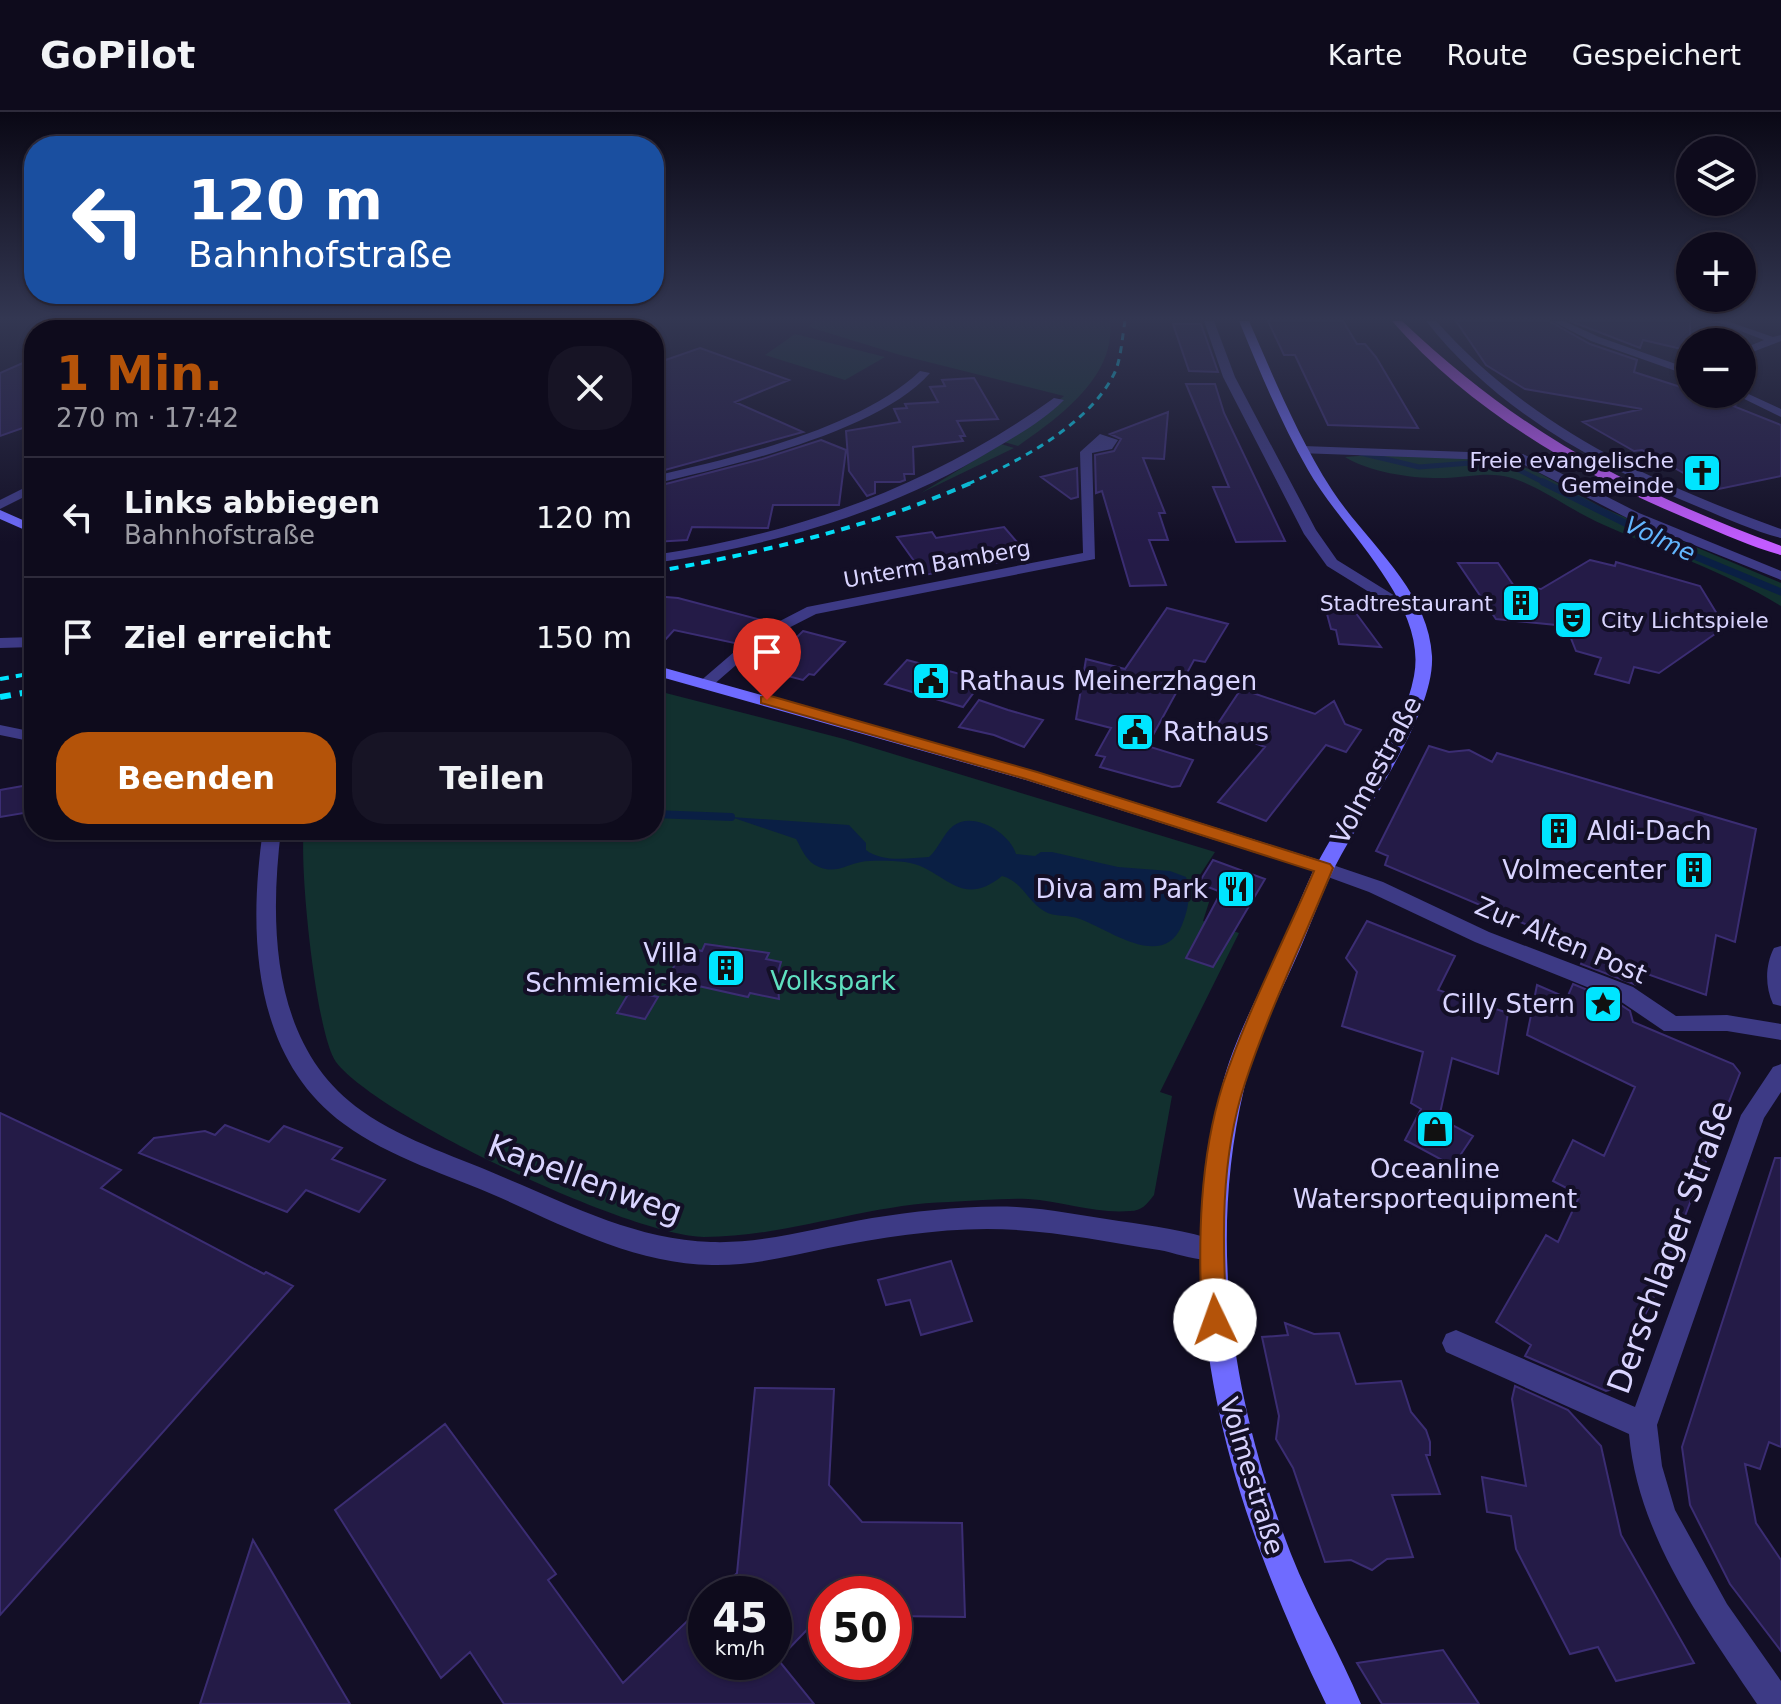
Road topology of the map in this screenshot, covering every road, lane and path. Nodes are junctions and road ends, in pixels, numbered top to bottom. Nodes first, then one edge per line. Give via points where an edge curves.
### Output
1 (891, 395) edge
2 (1239, 395) edge
3 (1278, 395) edge
4 (1477, 395) edge
5 (1508, 395) edge
6 (1058, 400) dead end
7 (1756, 401) edge
8 (1781, 413) edge
9 (1088, 448) dead end
10 (1303, 450) junction
11 (664, 477) edge
12 (24, 492) edge
13 (0, 505) edge
14 (0, 514) edge
15 (24, 525) edge
16 (1781, 534) edge
17 (1781, 551) edge
18 (664, 557) edge
19 (1781, 576) edge
20 (1416, 615) junction
21 (24, 642) edge
22 (0, 643) edge
23 (664, 672) edge
24 (706, 683) junction
25 (0, 730) edge
26 (24, 735) edge
27 (270, 840) edge
28 (1324, 868) junction
29 (1781, 953) edge
30 (1781, 998) edge
31 (1781, 1032) edge
32 (1781, 1073) edge
33 (1210, 1250) junction
34 (1456, 1343) dead end
35 (1643, 1425) junction
36 (1344, 1704) edge
37 (1777, 1704) edge

1 - 11 street via 831,426 758,453
2 - 20 street via 1309,531 1332,563
3 - 10 main road, Volmestraße
4 - 17 main road via 1553,448 1677,510
5 - 16 street via 1555,429 1667,489
6 - 18 street via 1025,426 919,485 768,536
7 - 8 street
9 - 24 street, Unterm Bamberg via 1084,465 1090,556 812,610 760,637
10 - 19 street via 1519,457 1634,516
10 - 20 main road, Volmestraße
12 - 13 street
14 - 15 main road
20 - 28 main road, Volmestraße via 1423,681
21 - 22 street
23 - 24 main road
24 - 28 main road via 1018,772
25 - 26 street
27 - 33 street, Kapellenweg via 264,920 278,1008 304,1067 332,1102 386,1136 536,1203 648,1243 695,1253 737,1252 978,1218 1083,1227
28 - 31 street, Zur Alten Post via 1625,993 1672,1025 1727,1023
28 - 33 main road, Volmestraße via 1234,1085 1216,1170
29 - 30 street
32 - 35 street, Derschlager Straße via 1753,1115
33 - 36 main road, Volmestraße via 1224,1377 1248,1476 1272,1551
34 - 35 street
35 - 37 street, Derschlager Straße via 1647,1466 1662,1516 1716,1615

